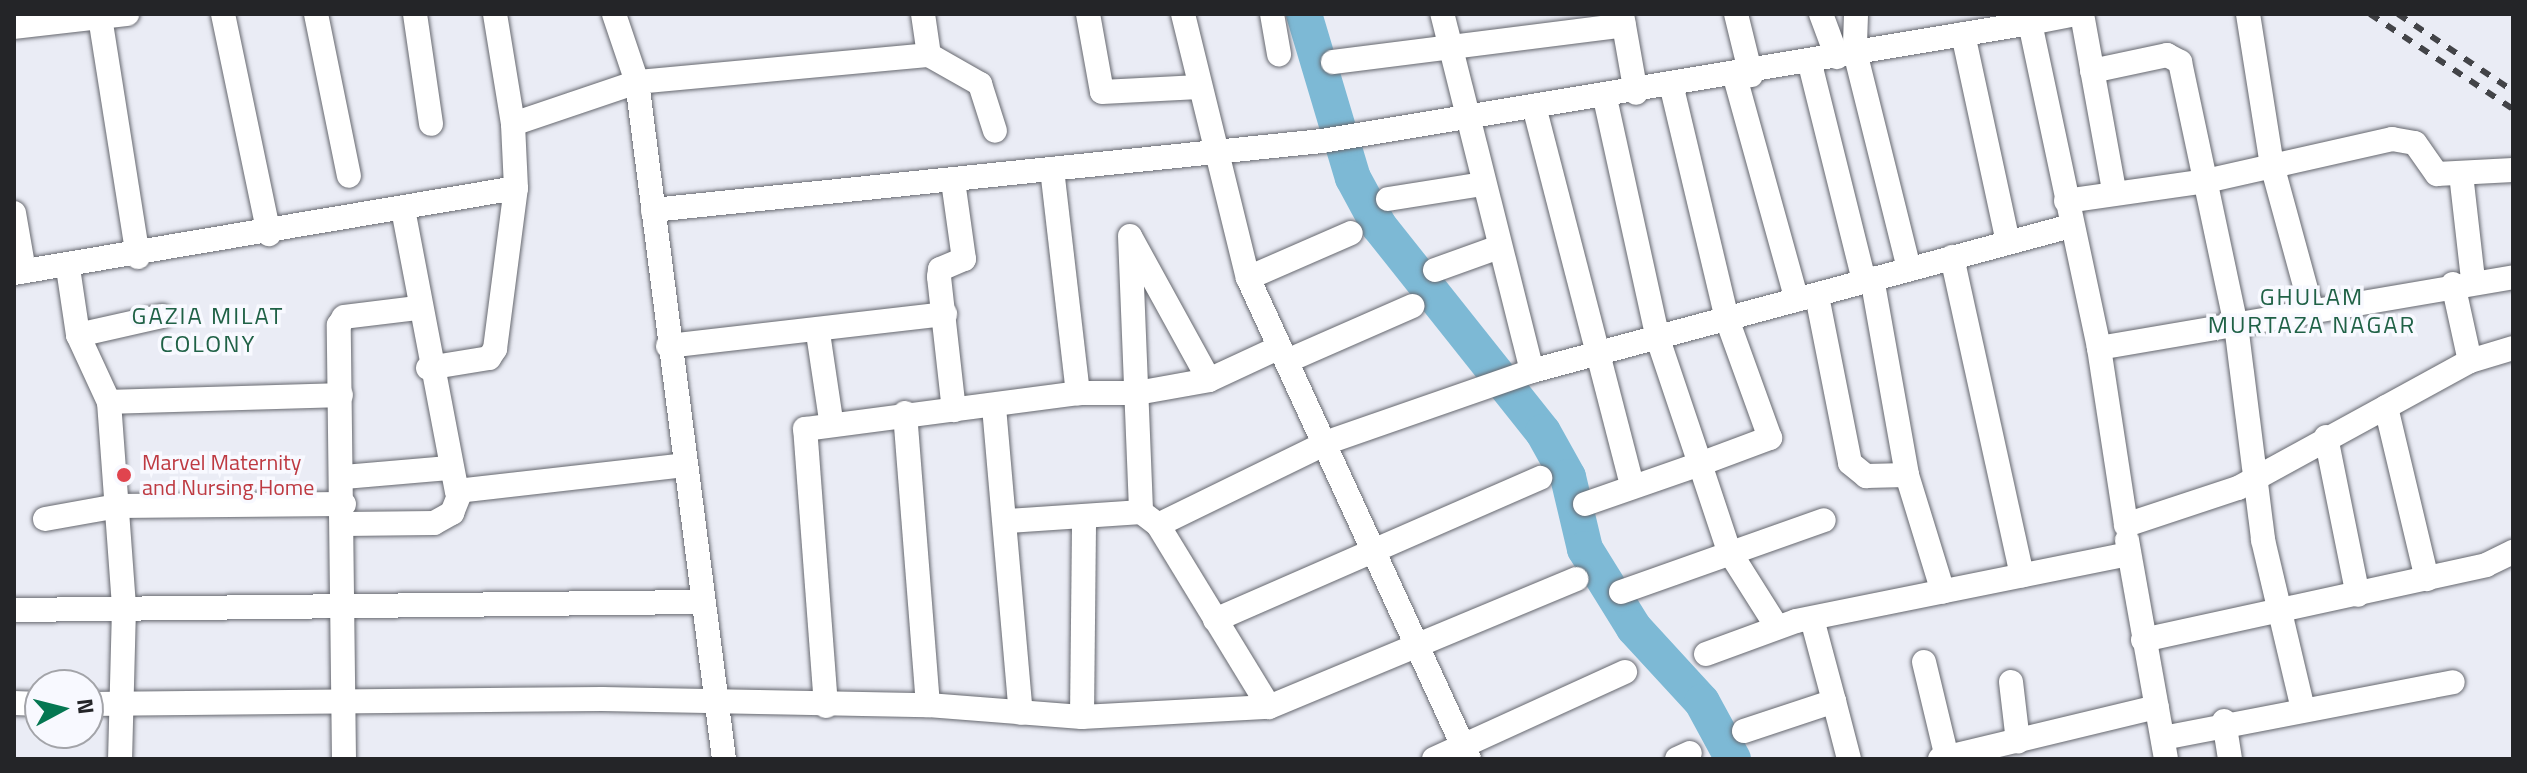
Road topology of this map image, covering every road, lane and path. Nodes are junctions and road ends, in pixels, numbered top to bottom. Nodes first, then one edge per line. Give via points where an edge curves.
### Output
1 (223, 14) edge
2 (316, 14) edge
3 (415, 14) edge
4 (495, 14) edge
5 (614, 14) edge
6 (923, 14) edge
7 (1088, 14) edge
8 (1183, 14) edge
9 (1272, 14) edge
10 (1442, 14) edge
11 (1736, 14) edge
12 (1821, 14) edge
13 (2076, 14) edge
14 (2082, 14) edge
15 (2248, 14) edge
16 (117, 15) edge
17 (1856, 15) edge
18 (1623, 20) edge
19 (2023, 21) edge
20 (14, 27) edge
21 (1963, 34) junction
22 (1452, 50) junction
23 (1279, 54) dead end
24 (929, 55) junction
25 (1846, 55) junction
26 (1333, 62) dead end
27 (1810, 64) junction
28 (2092, 71) junction
29 (1743, 76) junction
30 (637, 82) junction
31 (1199, 87) junction
32 (1672, 88) junction
33 (1636, 93) junction
34 (1605, 98) junction
35 (1534, 106) junction
36 (1465, 115) junction
37 (431, 124) dead end
38 (513, 124) junction
39 (995, 131) dead end
40 (1216, 153) junction
41 (2272, 165) junction
42 (1052, 169) junction
43 (2513, 170) edge
44 (2461, 174) junction
45 (349, 176) dead end
46 (953, 181) junction
47 (2206, 181) junction
48 (1483, 184) junction
49 (516, 188) junction
50 (2114, 190) junction
51 (1388, 199) dead end
52 (2066, 201) junction
53 (403, 209) junction
54 (653, 210) junction
55 (14, 213) edge
56 (2071, 226) junction
57 (1351, 233) dead end
58 (269, 234) junction
59 (2008, 242) junction
60 (1499, 247) junction
61 (138, 257) junction
62 (1952, 257) junction
63 (68, 268) junction
64 (1909, 269) junction
65 (1435, 270) dead end
66 (19, 272) edge
67 (2513, 277) edge
68 (1248, 278) junction
69 (1868, 280) junction
70 (2463, 282) junction
71 (1807, 298) junction
72 (1412, 306) dead end
73 (417, 308) junction
74 (2312, 311) junction
75 (945, 314) junction
76 (162, 316) dead end
77 (1727, 319) junction
78 (2236, 325) junction
79 (818, 333) junction
80 (78, 335) junction
81 (1658, 339) junction
82 (668, 346) junction
83 (2099, 348) junction
84 (2513, 348) edge
85 (1284, 354) junction
86 (1599, 354) junction
87 (2470, 361) junction
88 (428, 368) junction
89 (1523, 375) junction
90 (1209, 380) junction
91 (1078, 393) junction
92 (1137, 393) junction
93 (341, 395) junction
94 (109, 402) junction
95 (994, 407) junction
96 (2386, 407) junction
97 (954, 410) junction
98 (905, 413) junction
99 (831, 420) junction
100 (2326, 437) junction
101 (1328, 442) junction
102 (1700, 464) junction
103 (685, 465) junction
104 (449, 468) junction
105 (1907, 475) junction
106 (344, 477) junction
107 (1540, 478) dead end
108 (2252, 481) junction
109 (1632, 486) junction
110 (460, 493) junction
111 (1585, 504) dead end
112 (117, 506) junction
113 (344, 514) junction
114 (1084, 516) junction
115 (45, 519) dead end
116 (1150, 519) junction
117 (1824, 520) dead end
118 (1009, 521) junction
119 (2126, 525) junction
120 (1374, 546) junction
121 (1729, 551) junction
122 (2513, 552) edge
123 (2127, 554) junction
124 (2022, 575) junction
125 (1576, 579) dead end
126 (2427, 579) junction
127 (1621, 592) dead end
128 (1943, 592) junction
129 (2358, 595) junction
130 (698, 602) junction
131 (124, 608) junction
132 (2283, 609) junction
133 (14, 610) edge
134 (347, 610) junction
135 (1812, 619) junction
136 (1215, 620) junction
137 (1777, 627) junction
138 (2143, 640) junction
139 (1416, 646) junction
140 (1706, 654) dead end
141 (1924, 662) dead end
142 (1625, 672) dead end
143 (2011, 682) dead end
144 (2453, 682) dead end
145 (1834, 701) junction
146 (343, 702) junction
147 (714, 703) junction
148 (104, 704) edge
149 (121, 704) junction
150 (928, 705) junction
151 (826, 706) junction
152 (1269, 707) junction
153 (2157, 707) junction
154 (2303, 709) junction
155 (1021, 713) junction
156 (1082, 717) junction
157 (2224, 721) junction
158 (1744, 731) dead end
159 (2018, 742) junction
160 (2164, 749) edge
161 (1466, 752) edge
162 (1943, 758) edge
163 (120, 759) edge
164 (344, 759) edge
165 (724, 759) edge
166 (1434, 759) edge
167 (1849, 759) edge
168 (2230, 759) edge

1 - 58 street
2 - 45 street
3 - 37 street
4 - 38 street
5 - 30 street
6 - 24 street
7 - 31 street via 1102,92
8 - 31 street
9 - 23 street
10 - 22 street
11 - 29 street
12 - 25 street
13 - 19 street
14 - 28 street
15 - 41 street
16 - 20 street
16 - 61 street
17 - 25 street
18 - 22 street
18 - 33 street
19 - 21 street
19 - 52 street
21 - 25 street
21 - 59 street
22 - 26 street
22 - 36 street
24 - 30 street
24 - 39 street via 980,84
25 - 27 street
25 - 64 street
27 - 29 street
27 - 69 street
28 - 47 street via 2176,55
28 - 50 street
29 - 32 street
29 - 71 street
30 - 38 street
30 - 54 street
31 - 40 street
32 - 33 street
32 - 77 street
33 - 34 street
34 - 35 street
34 - 81 street
35 - 36 street
35 - 86 street
36 - 40 street via 1322,141
36 - 48 street
38 - 49 street
40 - 42 street
40 - 68 street
41 - 44 street via 2404,138 2428,169
41 - 47 street
41 - 74 street
42 - 46 street
42 - 91 street
43 - 44 street
44 - 70 street
46 - 54 street
46 - 75 street via 964,259 940,269
47 - 50 street
47 - 78 street
48 - 51 street
48 - 60 street
49 - 53 street
49 - 88 street via 495,349 489,358
50 - 52 street
52 - 56 street
53 - 58 street
53 - 73 street
54 - 82 street
55 - 66 street
56 - 59 street
56 - 83 street
57 - 68 street
58 - 61 street
59 - 62 street
60 - 65 street
60 - 89 street
61 - 63 street
62 - 64 street
62 - 124 street
63 - 66 street
63 - 80 street
64 - 69 street
67 - 70 street
68 - 85 street
69 - 71 street
69 - 105 street
70 - 74 street
70 - 87 street
71 - 77 street
71 - 105 street via 1850,463 1866,476
72 - 85 street
73 - 88 street
73 - 93 street via 340,320
74 - 78 street
75 - 79 street
75 - 97 street
76 - 80 street
77 - 81 street
77 - 102 street via 1770,438
78 - 83 street
78 - 108 street
79 - 82 street
79 - 99 street
80 - 94 street
81 - 86 street
81 - 102 street
82 - 103 street
83 - 119 street
84 - 87 street
85 - 90 street
85 - 101 street
86 - 89 street
86 - 109 street
87 - 96 street
88 - 104 street
89 - 101 street
90 - 92 street
90 - 92 street via 1130,236
91 - 92 street
91 - 95 street
92 - 116 street
93 - 94 street
93 - 106 street
94 - 112 street
95 - 97 street
95 - 118 street
96 - 100 street
96 - 126 street
97 - 98 street
98 - 99 street
98 - 150 street
99 - 151 street via 801,436
100 - 108 street
100 - 129 street
101 - 116 street
101 - 120 street
102 - 109 street
102 - 121 street
103 - 110 street
103 - 130 street
104 - 106 street
104 - 110 street
105 - 128 street
106 - 113 street
107 - 120 street
108 - 119 street
108 - 132 street
109 - 111 street
110 - 113 street via 452,513 434,523
112 - 113 street
112 - 115 street
112 - 131 street
113 - 134 street
114 - 116 street
114 - 118 street
114 - 156 street
116 - 136 street
117 - 121 street
118 - 155 street
119 - 123 street
120 - 136 street
120 - 139 street
121 - 127 street
121 - 137 street
122 - 126 street
123 - 124 street
123 - 138 street
124 - 128 street
125 - 139 street
126 - 129 street
128 - 135 street
129 - 132 street
130 - 134 street
130 - 147 street
131 - 133 street
131 - 134 street
131 - 149 street
132 - 138 street
132 - 154 street
134 - 146 street
135 - 137 street
135 - 145 street
136 - 152 street
137 - 140 street
138 - 153 street
139 - 152 street
139 - 161 street
141 - 162 street
142 - 161 street
143 - 159 street
144 - 154 street
145 - 158 street
145 - 167 street
146 - 147 street
146 - 149 street
146 - 164 street
147 - 151 street
147 - 165 street
148 - 149 street
149 - 163 street
150 - 151 street
150 - 155 street
152 - 156 street
153 - 159 street
153 - 160 street
154 - 157 street
155 - 156 street
157 - 160 street
157 - 168 street
159 - 162 street
161 - 166 street

